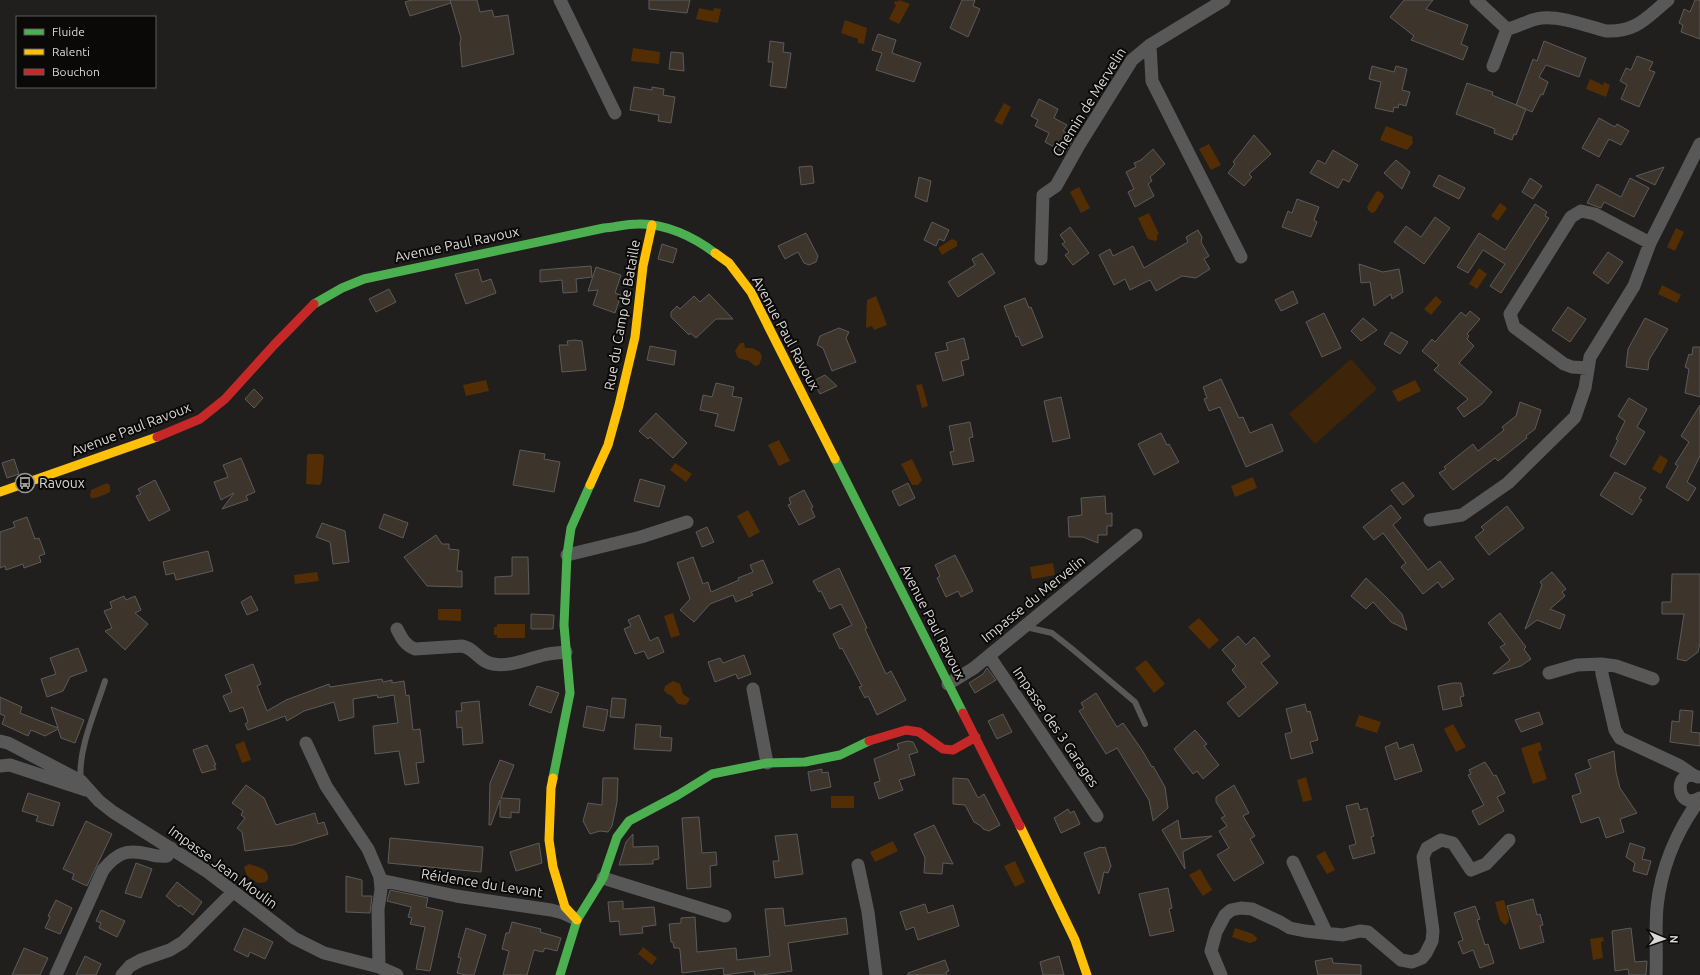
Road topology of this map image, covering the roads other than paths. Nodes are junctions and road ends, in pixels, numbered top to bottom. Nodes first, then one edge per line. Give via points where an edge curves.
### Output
1 (560, 0) edge
2 (1224, 0) edge
3 (1476, 0) edge
4 (1668, 0) edge
5 (1507, 29) junction
6 (1150, 45) junction
7 (1493, 66) dead end
8 (615, 113) dead end
9 (1700, 144) edge
10 (652, 225) junction
11 (1650, 243) junction
12 (1240, 257) dead end
13 (1041, 259) dead end
14 (1588, 368) junction
15 (0, 492) edge
16 (1430, 520) dead end
17 (687, 522) dead end
18 (1136, 536) dead end
19 (567, 555) junction
20 (1024, 627) junction
21 (397, 629) dead end
22 (566, 652) junction
23 (989, 656) junction
24 (1601, 664) junction
25 (1549, 673) dead end
26 (1653, 679) dead end
27 (105, 681) dead end
28 (948, 684) junction
29 (753, 689) dead end
30 (1145, 724) dead end
31 (976, 737) junction
32 (0, 741) edge
33 (306, 743) dead end
34 (767, 763) junction
35 (0, 766) edge
36 (1693, 775) edge
37 (81, 782) junction
38 (91, 792) junction
39 (1694, 802) edge
40 (1096, 816) dead end
41 (1509, 840) dead end
42 (172, 848) junction
43 (1293, 862) dead end
44 (858, 865) dead end
45 (603, 878) junction
46 (380, 880) junction
47 (233, 892) junction
48 (726, 916) dead end
49 (577, 920) junction
50 (1326, 932) junction
51 (379, 967) junction
52 (56, 975) edge
53 (122, 975) edge
54 (398, 975) edge
55 (560, 975) edge
56 (876, 975) edge
57 (1087, 975) edge
58 (1221, 975) edge
59 (1656, 975) edge

1 - 8 street
2 - 6 street, Chemin de Mervelin
3 - 5 street
4 - 5 street via 1639,24 1622,31 1606,31 1543,18
5 - 7 street
6 - 12 street via 1152,81
6 - 13 street, Chemin de Mervelin via 1132,60 1056,186 1043,195
9 - 11 street
10 - 15 street, Avenue Paul Ravoux via 630,224 604,228 410,268 354,283 313,305 225,399 200,419 158,437
10 - 19 street, Rue du Camp de Bataille via 643,266 635,337 619,405 608,445 571,528
10 - 28 street, Avenue Paul Ravoux via 691,237 705,245 730,263 746,283
11 - 14 street via 1634,286 1590,357
11 - 14 street via 1595,214 1581,211 1570,217 1510,314 1514,328 1564,364
14 - 16 street via 1585,388 1575,417 1508,483 1462,516
17 - 19 street via 641,537
18 - 20 street, Impasse du Mervelin
19 - 22 street, Rue du Camp de Bataille via 564,625
20 - 23 street, Impasse du Mervelin
20 - 30 lane via 1052,633 1071,648 1135,702
21 - 22 street via 402,640 415,649 469,647 481,660 492,664 515,663 547,654
22 - 49 street, Rue du Camp de Bataille via 570,692 550,788 549,840 553,867 566,907
23 - 28 street, Impasse du Mervelin
23 - 40 street, Impasse des 3 Garages
24 - 25 street via 1577,665
24 - 26 street via 1616,666
24 - 36 street via 1615,730 1620,738
27 - 37 lane via 85,743 80,769
28 - 31 street, Avenue Paul Ravoux
29 - 34 street
31 - 34 street via 953,750 943,749 919,732 906,730 872,740 840,754 805,762
31 - 57 street, Avenue Paul Ravoux via 1075,940
32 - 37 street, Impasse Jean Moulin
33 - 46 street via 326,786 368,849
34 - 45 street via 712,774 629,821 617,837
35 - 38 street via 10,765
36 - 39 street via 1680,791 1684,798
37 - 38 street, Impasse Jean Moulin
38 - 42 street, Impasse Jean Moulin via 113,812
39 - 59 street via 1666,865 1657,907
41 - 50 street via 1486,864 1470,870 1453,843 1441,840 1427,848 1423,857 1433,931 1432,941 1422,958 1412,962 1402,960 1368,932 1344,935
42 - 47 street, Impasse Jean Moulin
42 - 52 street via 167,856 132,852 120,854 112,859 104,870
43 - 50 street
44 - 56 street via 868,912
45 - 48 street
45 - 49 street
46 - 49 street, Réidence du Levant via 563,913
46 - 51 street
47 - 51 street, Impasse Jean Moulin via 294,938 324,953
47 - 53 street via 183,942 170,950 141,960 130,966
49 - 55 street
50 - 58 street via 1290,928 1252,909 1231,910 1225,915 1216,932 1211,951
51 - 54 street, Impasse Jean Moulin

